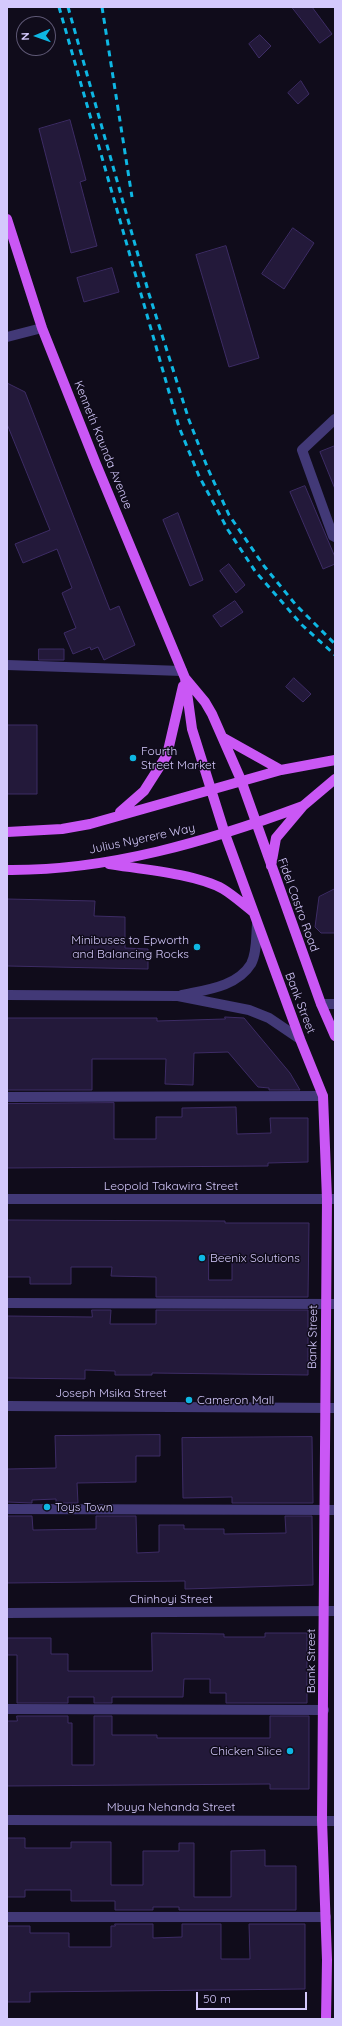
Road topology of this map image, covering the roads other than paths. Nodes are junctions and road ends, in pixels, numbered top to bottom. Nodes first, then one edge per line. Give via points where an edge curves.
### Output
1 (7, 219) edge
2 (42, 328) junction
3 (7, 337) edge
4 (335, 419) edge
5 (335, 537) edge
6 (7, 665) edge
7 (183, 674) junction
8 (222, 737) junction
9 (335, 760) edge
10 (281, 770) junction
11 (335, 779) edge
12 (241, 780) junction
13 (212, 790) junction
14 (303, 806) junction
15 (117, 815) junction
16 (256, 824) junction
17 (7, 832) edge
18 (225, 834) junction
19 (103, 863) junction
20 (271, 866) junction
21 (7, 870) edge
22 (252, 911) junction
23 (257, 924) junction
24 (7, 995) edge
25 (178, 996) junction
26 (321, 1004) junction
27 (335, 1004) edge
28 (335, 1036) edge
29 (300, 1039) junction
30 (323, 1096) junction
31 (7, 1097) edge
32 (7, 1199) edge
33 (331, 1199) edge
34 (7, 1303) edge
35 (331, 1304) edge
36 (7, 1406) edge
37 (330, 1408) edge
38 (7, 1508) edge
39 (335, 1510) edge
40 (324, 1511) junction
41 (324, 1611) junction
42 (335, 1612) edge
43 (7, 1613) edge
44 (7, 1709) edge
45 (324, 1710) junction
46 (7, 1820) edge
47 (322, 1820) junction
48 (335, 1821) edge
49 (7, 1917) edge
50 (326, 1917) junction
51 (327, 1960) junction
52 (335, 1968) edge
53 (326, 2019) edge

1 - 2 main road, Kenneth Kaunda Avenue
2 - 3 street
2 - 7 main road, Kenneth Kaunda Avenue
4 - 5 street via 302,450
6 - 7 street
7 - 8 main road, Fidel Castro Road via 204,702
7 - 13 main road, Bank Street via 192,729
7 - 15 main road via 167,755 144,791
8 - 10 main road
8 - 12 main road, Fidel Castro Road
9 - 10 main road
10 - 12 main road
11 - 14 main road
12 - 13 main road
12 - 16 main road, Fidel Castro Road
13 - 15 main road
13 - 18 main road, Bank Street
14 - 16 main road, Julius Nyerere Way
14 - 20 main road via 276,838
15 - 17 main road via 90,824 62,829
16 - 18 main road, Julius Nyerere Way
16 - 20 main road, Fidel Castro Road
18 - 19 main road, Julius Nyerere Way
18 - 22 main road, Bank Street
19 - 21 main road, Julius Nyerere Way
19 - 22 main road via 194,878 223,888
20 - 26 main road, Fidel Castro Road
22 - 23 main road, Bank Street
23 - 25 street via 256,946 251,964 237,977 224,985
23 - 29 main road, Bank Street
24 - 25 street
25 - 29 street via 249,1010 269,1018
26 - 27 street
26 - 28 main road, Fidel Castro Road
29 - 30 main road, Bank Street
30 - 31 street
30 - 33 main road, Bank Street
32 - 33 street, Leopold Takawira Street
33 - 35 main road, Bank Street
34 - 35 street
35 - 37 main road, Bank Street
36 - 37 street, Joseph Msika Street
37 - 40 main road, Bank Street
38 - 40 street
39 - 40 street
40 - 41 main road, Bank Street
41 - 42 street, Chinhoyi Street
41 - 43 street, Chinhoyi Street
41 - 45 main road, Bank Street
44 - 45 street
45 - 47 main road, Bank Street
46 - 47 street, Mbuya Nehanda Street
47 - 48 street, Mbuya Nehanda Street
47 - 50 main road, Bank Street
49 - 50 street
50 - 51 main road, Bank Street
51 - 52 main road
51 - 53 main road, Bank Street

